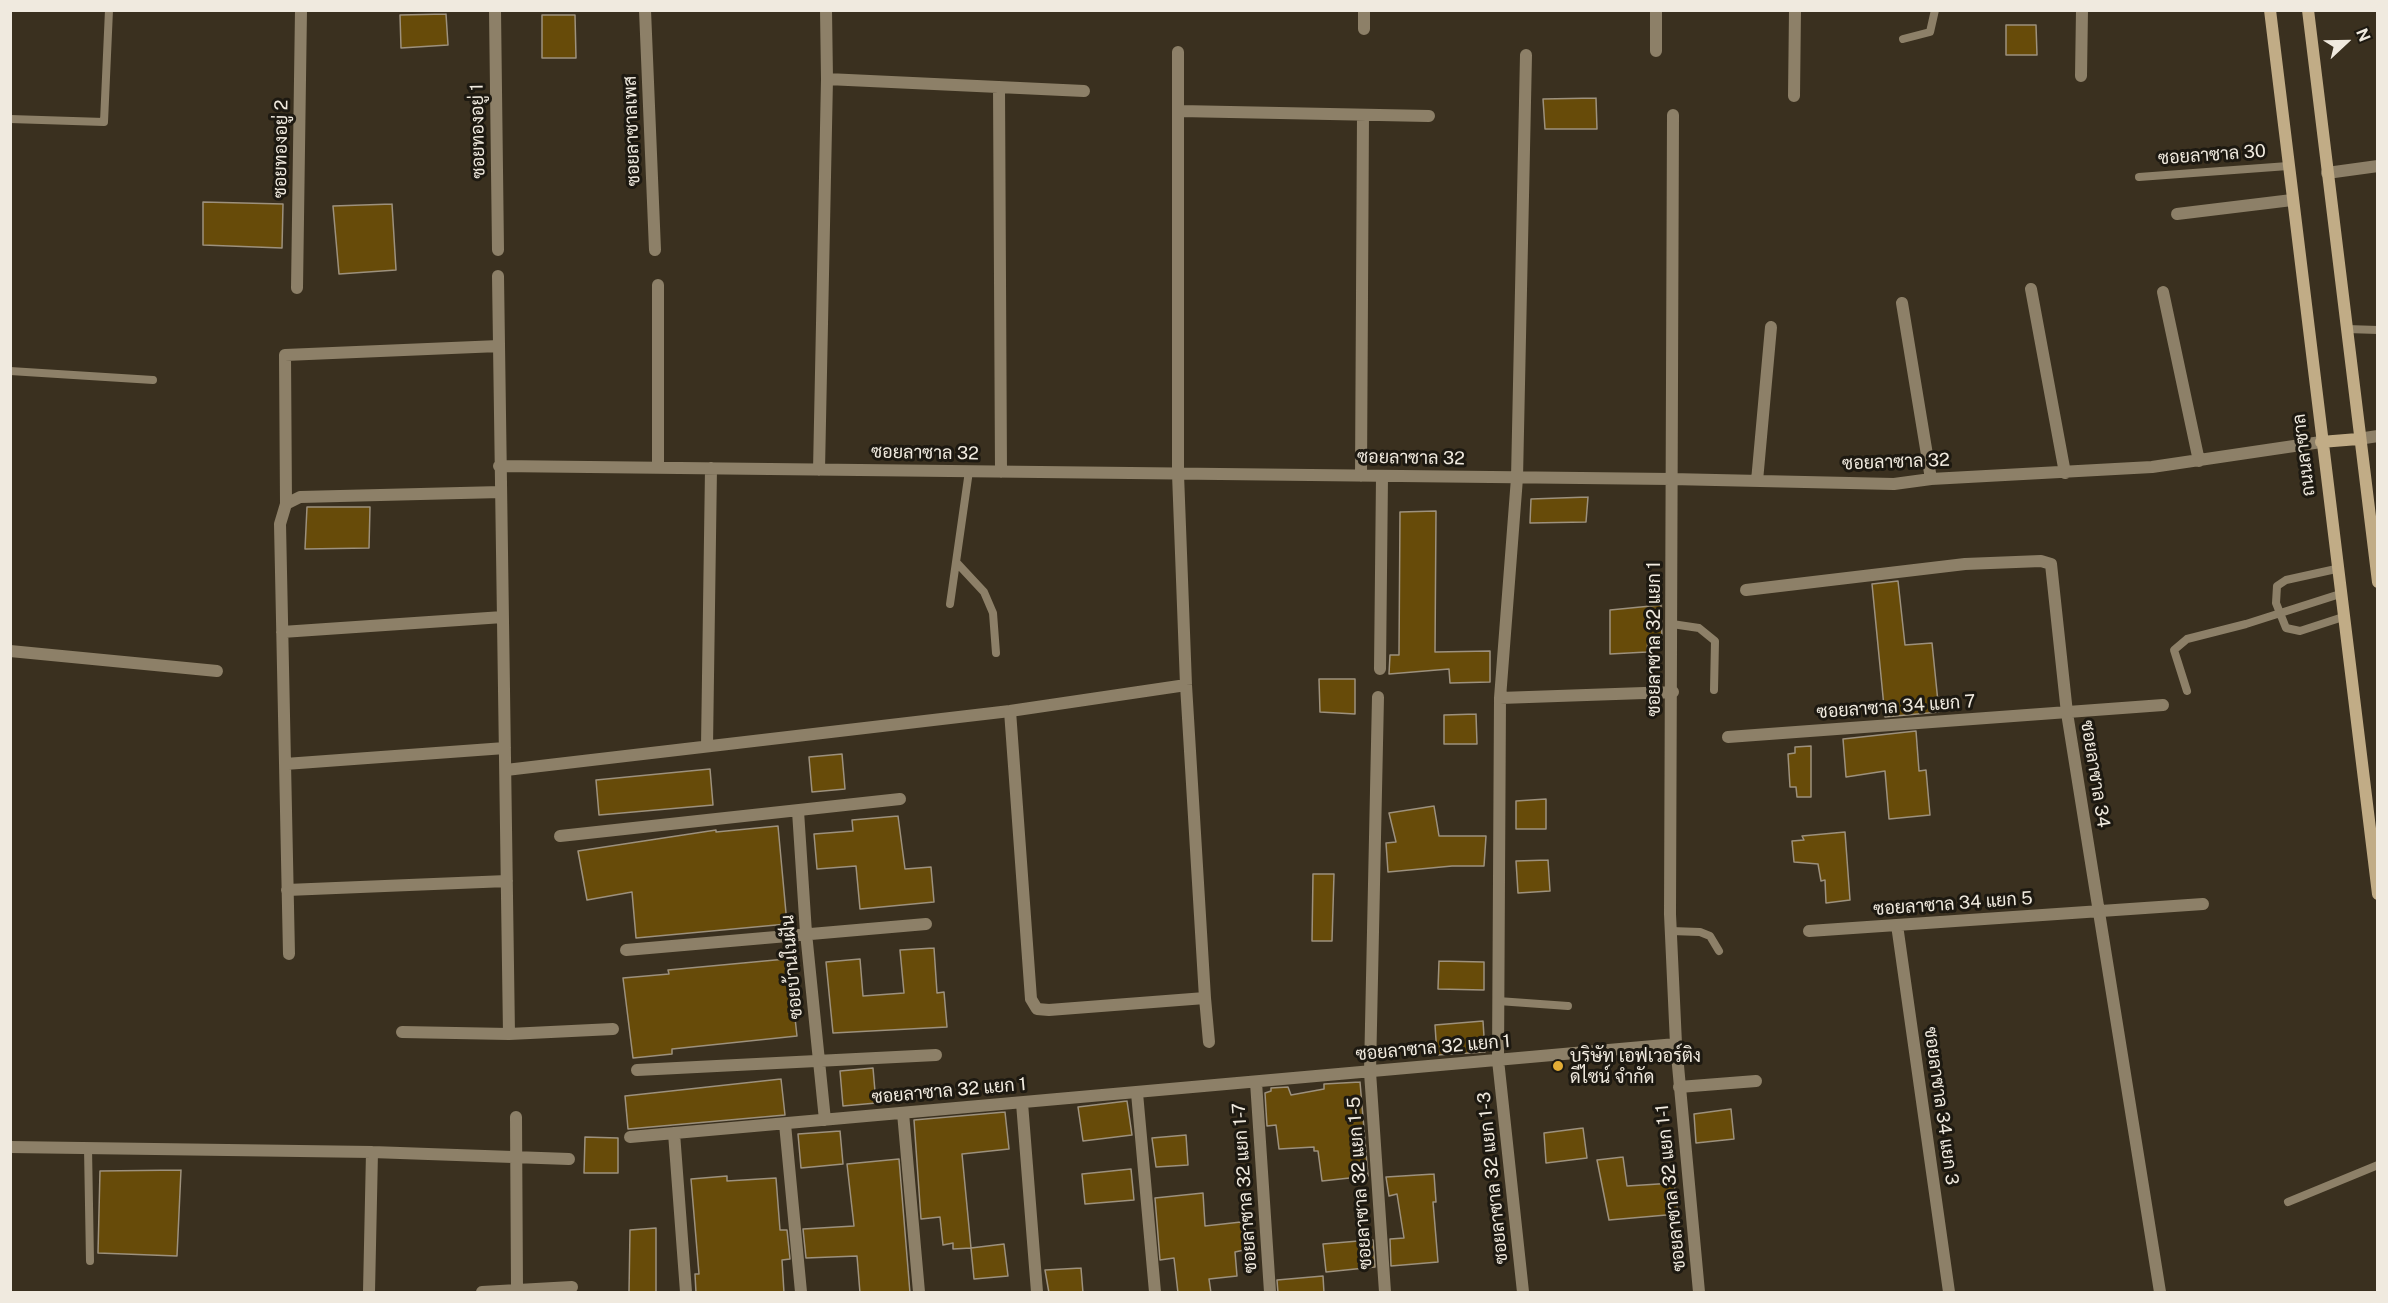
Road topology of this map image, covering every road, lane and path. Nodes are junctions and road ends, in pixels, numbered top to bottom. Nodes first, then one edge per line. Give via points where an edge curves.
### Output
1 (109, 10) edge
2 (301, 10) edge
3 (495, 10) edge
4 (645, 10) edge
5 (826, 10) edge
6 (1364, 10) edge
7 (1656, 10) edge
8 (1795, 10) edge
9 (1935, 10) edge
10 (2082, 10) edge
11 (2270, 10) edge
12 (2308, 10) edge
13 (1364, 29) dead end
14 (1903, 39) dead end
15 (1656, 51) dead end
16 (1178, 52) dead end
17 (1526, 55) dead end
18 (2081, 76) dead end
19 (827, 79) junction
20 (999, 87) junction
21 (1084, 91) dead end
22 (1794, 96) dead end
23 (1180, 111) junction
24 (1363, 115) junction
25 (1429, 116) dead end
26 (1673, 116) dead end
27 (10, 119) edge
28 (2288, 166) junction
29 (2378, 166) edge
30 (2327, 173) junction
31 (2139, 177) dead end
32 (2292, 200) junction
33 (2177, 214) dead end
34 (498, 250) dead end
35 (655, 250) dead end
36 (498, 276) dead end
37 (658, 285) dead end
38 (297, 288) dead end
39 (2031, 289) dead end
40 (2163, 292) dead end
41 (1902, 303) dead end
42 (1771, 327) dead end
43 (2348, 329) junction
44 (2378, 330) edge
45 (499, 346) junction
46 (10, 371) edge
47 (153, 380) dead end
48 (2378, 436) edge
49 (2358, 439) junction
50 (2321, 442) junction
51 (2199, 460) junction
52 (499, 466) junction
53 (658, 468) junction
54 (711, 468) junction
55 (819, 470) junction
56 (969, 471) junction
57 (1000, 472) junction
58 (2065, 472) junction
59 (1178, 474) junction
60 (1361, 476) junction
61 (1382, 476) junction
62 (1517, 478) junction
63 (1671, 478) junction
64 (1930, 479) junction
65 (1757, 481) junction
66 (501, 492) junction
67 (286, 504) junction
68 (957, 563) junction
69 (2336, 568) junction
70 (2378, 582) edge
71 (1746, 590) dead end
72 (2340, 594) junction
73 (951, 604) dead end
74 (2280, 613) junction
75 (503, 617) junction
76 (2343, 617) junction
77 (1672, 624) junction
78 (282, 632) junction
79 (10, 651) edge
80 (996, 653) dead end
81 (1380, 669) dead end
82 (217, 671) dead end
83 (1186, 685) junction
84 (1714, 690) dead end
85 (2187, 691) dead end
86 (1672, 692) junction
87 (1378, 697) dead end
88 (1500, 698) junction
89 (2163, 705) dead end
90 (1010, 711) junction
91 (2067, 713) junction
92 (1728, 737) dead end
93 (707, 746) junction
94 (505, 748) junction
95 (285, 764) junction
96 (506, 770) junction
97 (900, 799) dead end
98 (798, 811) junction
99 (560, 836) dead end
100 (507, 881) junction
101 (287, 890) junction
102 (2378, 894) edge
103 (2202, 904) dead end
104 (2099, 912) junction
105 (926, 924) dead end
106 (1897, 926) junction
107 (1671, 931) junction
108 (1809, 931) dead end
109 (806, 933) junction
110 (626, 950) dead end
111 (1719, 951) dead end
112 (289, 954) dead end
113 (1205, 998) junction
114 (1498, 1001) junction
115 (1568, 1006) dead end
116 (613, 1029) dead end
117 (402, 1032) dead end
118 (509, 1034) junction
119 (1209, 1042) dead end
120 (1676, 1044) junction
121 (936, 1055) dead end
122 (1498, 1060) junction
123 (819, 1062) junction
124 (637, 1070) dead end
125 (1370, 1072) junction
126 (1756, 1081) dead end
127 (1256, 1082) junction
128 (1679, 1087) junction
129 (1137, 1092) junction
130 (1022, 1103) junction
131 (903, 1113) junction
132 (516, 1117) dead end
133 (825, 1120) junction
134 (785, 1124) junction
135 (674, 1133) junction
136 (630, 1137) dead end
137 (10, 1147) edge
138 (88, 1148) junction
139 (372, 1152) junction
140 (517, 1157) junction
141 (569, 1159) dead end
142 (2378, 1164) edge
143 (2288, 1202) dead end
144 (90, 1261) dead end
145 (572, 1287) dead end
146 (517, 1290) junction
147 (369, 1293) edge
148 (482, 1293) edge
149 (686, 1293) edge
150 (801, 1293) edge
151 (919, 1293) edge
152 (1037, 1293) edge
153 (1155, 1293) edge
154 (1270, 1293) edge
155 (1385, 1293) edge
156 (1523, 1293) edge
157 (1699, 1293) edge
158 (1949, 1293) edge
159 (2160, 1293) edge

1 - 27 lane via 104,122
2 - 38 street, ซอยทองอยู่ 2
3 - 34 street, ซอยทองอยู่ 1
4 - 35 street, ซอยลาซาลเพส
5 - 19 street
6 - 13 street
7 - 15 street
8 - 22 street
9 - 14 lane via 1930,32
10 - 18 street
11 - 28 street, ถนนลาซาล
12 - 30 street
16 - 23 street
17 - 62 street, ซอยลาซาล 32 แยก 1-3
19 - 20 street
19 - 55 street
20 - 21 street
20 - 57 street
23 - 24 street
23 - 59 street
24 - 25 street
24 - 60 street
26 - 63 street, ซอยลาซาล 32 แยก 1
28 - 31 lane, ซอยลาซาล 30
28 - 32 street, ถนนลาซาล
29 - 30 street
30 - 43 street
32 - 33 street
32 - 50 street, ถนนลาซาล
36 - 45 street
37 - 53 street
39 - 58 street
40 - 51 street
41 - 64 street
42 - 65 street
43 - 44 lane
43 - 49 street
45 - 52 street
45 - 67 street via 285,355
46 - 47 lane
48 - 49 street
49 - 50 street
49 - 70 street
50 - 51 street, ซอยลาซาล 32
50 - 69 street, ถนนลาซาล
51 - 58 street, ซอยลาซาล 32
52 - 53 street, ซอยลาซาล 32
52 - 66 street
53 - 54 street, ซอยลาซาล 32
54 - 55 street, ซอยลาซาล 32
54 - 93 street
55 - 56 street, ซอยลาซาล 32
56 - 57 street, ซอยลาซาล 32
56 - 68 lane
57 - 59 street, ซอยลาซาล 32
58 - 64 street, ซอยลาซาล 32
59 - 60 street, ซอยลาซาล 32
59 - 83 street
60 - 61 street, ซอยลาซาล 32
61 - 62 street, ซอยลาซาล 32
61 - 81 street
62 - 63 street, ซอยลาซาล 32
62 - 88 street, ซอยลาซาล 32 แยก 1-3
63 - 65 street, ซอยลาซาล 32
63 - 77 street, ซอยลาซาล 32 แยก 1
64 - 65 street, ซอยลาซาล 32 via 1894,484
66 - 67 street via 300,497
66 - 75 street
67 - 78 street via 280,524
68 - 73 lane
68 - 80 lane via 974,578 993,613
69 - 72 street, ถนนลาซาล
69 - 74 lane via 2286,579 2277,586
71 - 91 street, ซอยลาซาล 34 via 1965,564 2048,563 2052,568
72 - 74 lane
72 - 76 street, ถนนลาซาล
74 - 76 lane via 2286,628 2300,631
74 - 85 lane via 2187,639 2174,650
75 - 78 street
75 - 94 street
76 - 102 street, ถนนลาซาล
77 - 84 lane via 1699,628 1715,641
77 - 86 street, ซอยลาซาล 32 แยก 1
78 - 95 street
79 - 82 street
83 - 90 street
83 - 113 street
86 - 88 street
86 - 107 street, ซอยลาซาล 32 แยก 1
87 - 125 street, ซอยลาซาล 32 แยก 1-5
88 - 114 street, ซอยลาซาล 32 แยก 1-3
89 - 91 street, ซอยลาซาล 34 แยก 7
90 - 93 street
90 - 113 street via 1031,999 1037,1009
91 - 92 street, ซอยลาซาล 34 แยก 7
91 - 104 street, ซอยลาซาล 34
93 - 96 street
94 - 95 street
94 - 96 street
95 - 101 street
96 - 100 street
97 - 98 street
98 - 99 street
98 - 109 street, ซอยบ้านในฝัน
100 - 101 street
100 - 118 street
101 - 112 street
103 - 104 street, ซอยลาซาล 34 แยก 5
104 - 106 street, ซอยลาซาล 34 แยก 5
104 - 159 street, ซอยลาซาล 34
105 - 109 street
106 - 108 street, ซอยลาซาล 34 แยก 5
106 - 158 street, ซอยลาซาล 34 แยก 3
107 - 111 lane via 1710,936
107 - 120 street, ซอยลาซาล 32 แยก 1
109 - 110 street
109 - 123 street, ซอยบ้านในฝัน
113 - 119 street
114 - 115 lane
114 - 122 street, ซอยลาซาล 32 แยก 1-3
116 - 118 street
117 - 118 street
120 - 122 street, ซอยลาซาล 32 แยก 1
120 - 128 street, ซอยลาซาล 32 แยก 1-1
121 - 123 street
122 - 125 street, ซอยลาซาล 32 แยก 1
122 - 156 street, ซอยลาซาล 32 แยก 1-3
123 - 124 street
123 - 133 street, ซอยบ้านในฝัน
125 - 127 street, ซอยลาซาล 32 แยก 1
125 - 155 street, ซอยลาซาล 32 แยก 1-5
126 - 128 street
127 - 129 street, ซอยลาซาล 32 แยก 1
127 - 154 street, ซอยลาซาล 32 แยก 1-7
128 - 157 street, ซอยลาซาล 32 แยก 1-1
129 - 130 street, ซอยลาซาล 32 แยก 1
129 - 153 street
130 - 131 street, ซอยลาซาล 32 แยก 1
130 - 152 street
131 - 133 street, ซอยลาซาล 32 แยก 1
131 - 151 street
132 - 140 street
133 - 134 street, ซอยลาซาล 32 แยก 1
134 - 135 street, ซอยลาซาล 32 แยก 1
134 - 150 street
135 - 136 street, ซอยลาซาล 32 แยก 1
135 - 149 street
137 - 138 street
138 - 139 street
138 - 144 lane
139 - 140 street
139 - 147 street
140 - 141 street
140 - 146 street
142 - 143 lane
145 - 146 street
146 - 148 street

